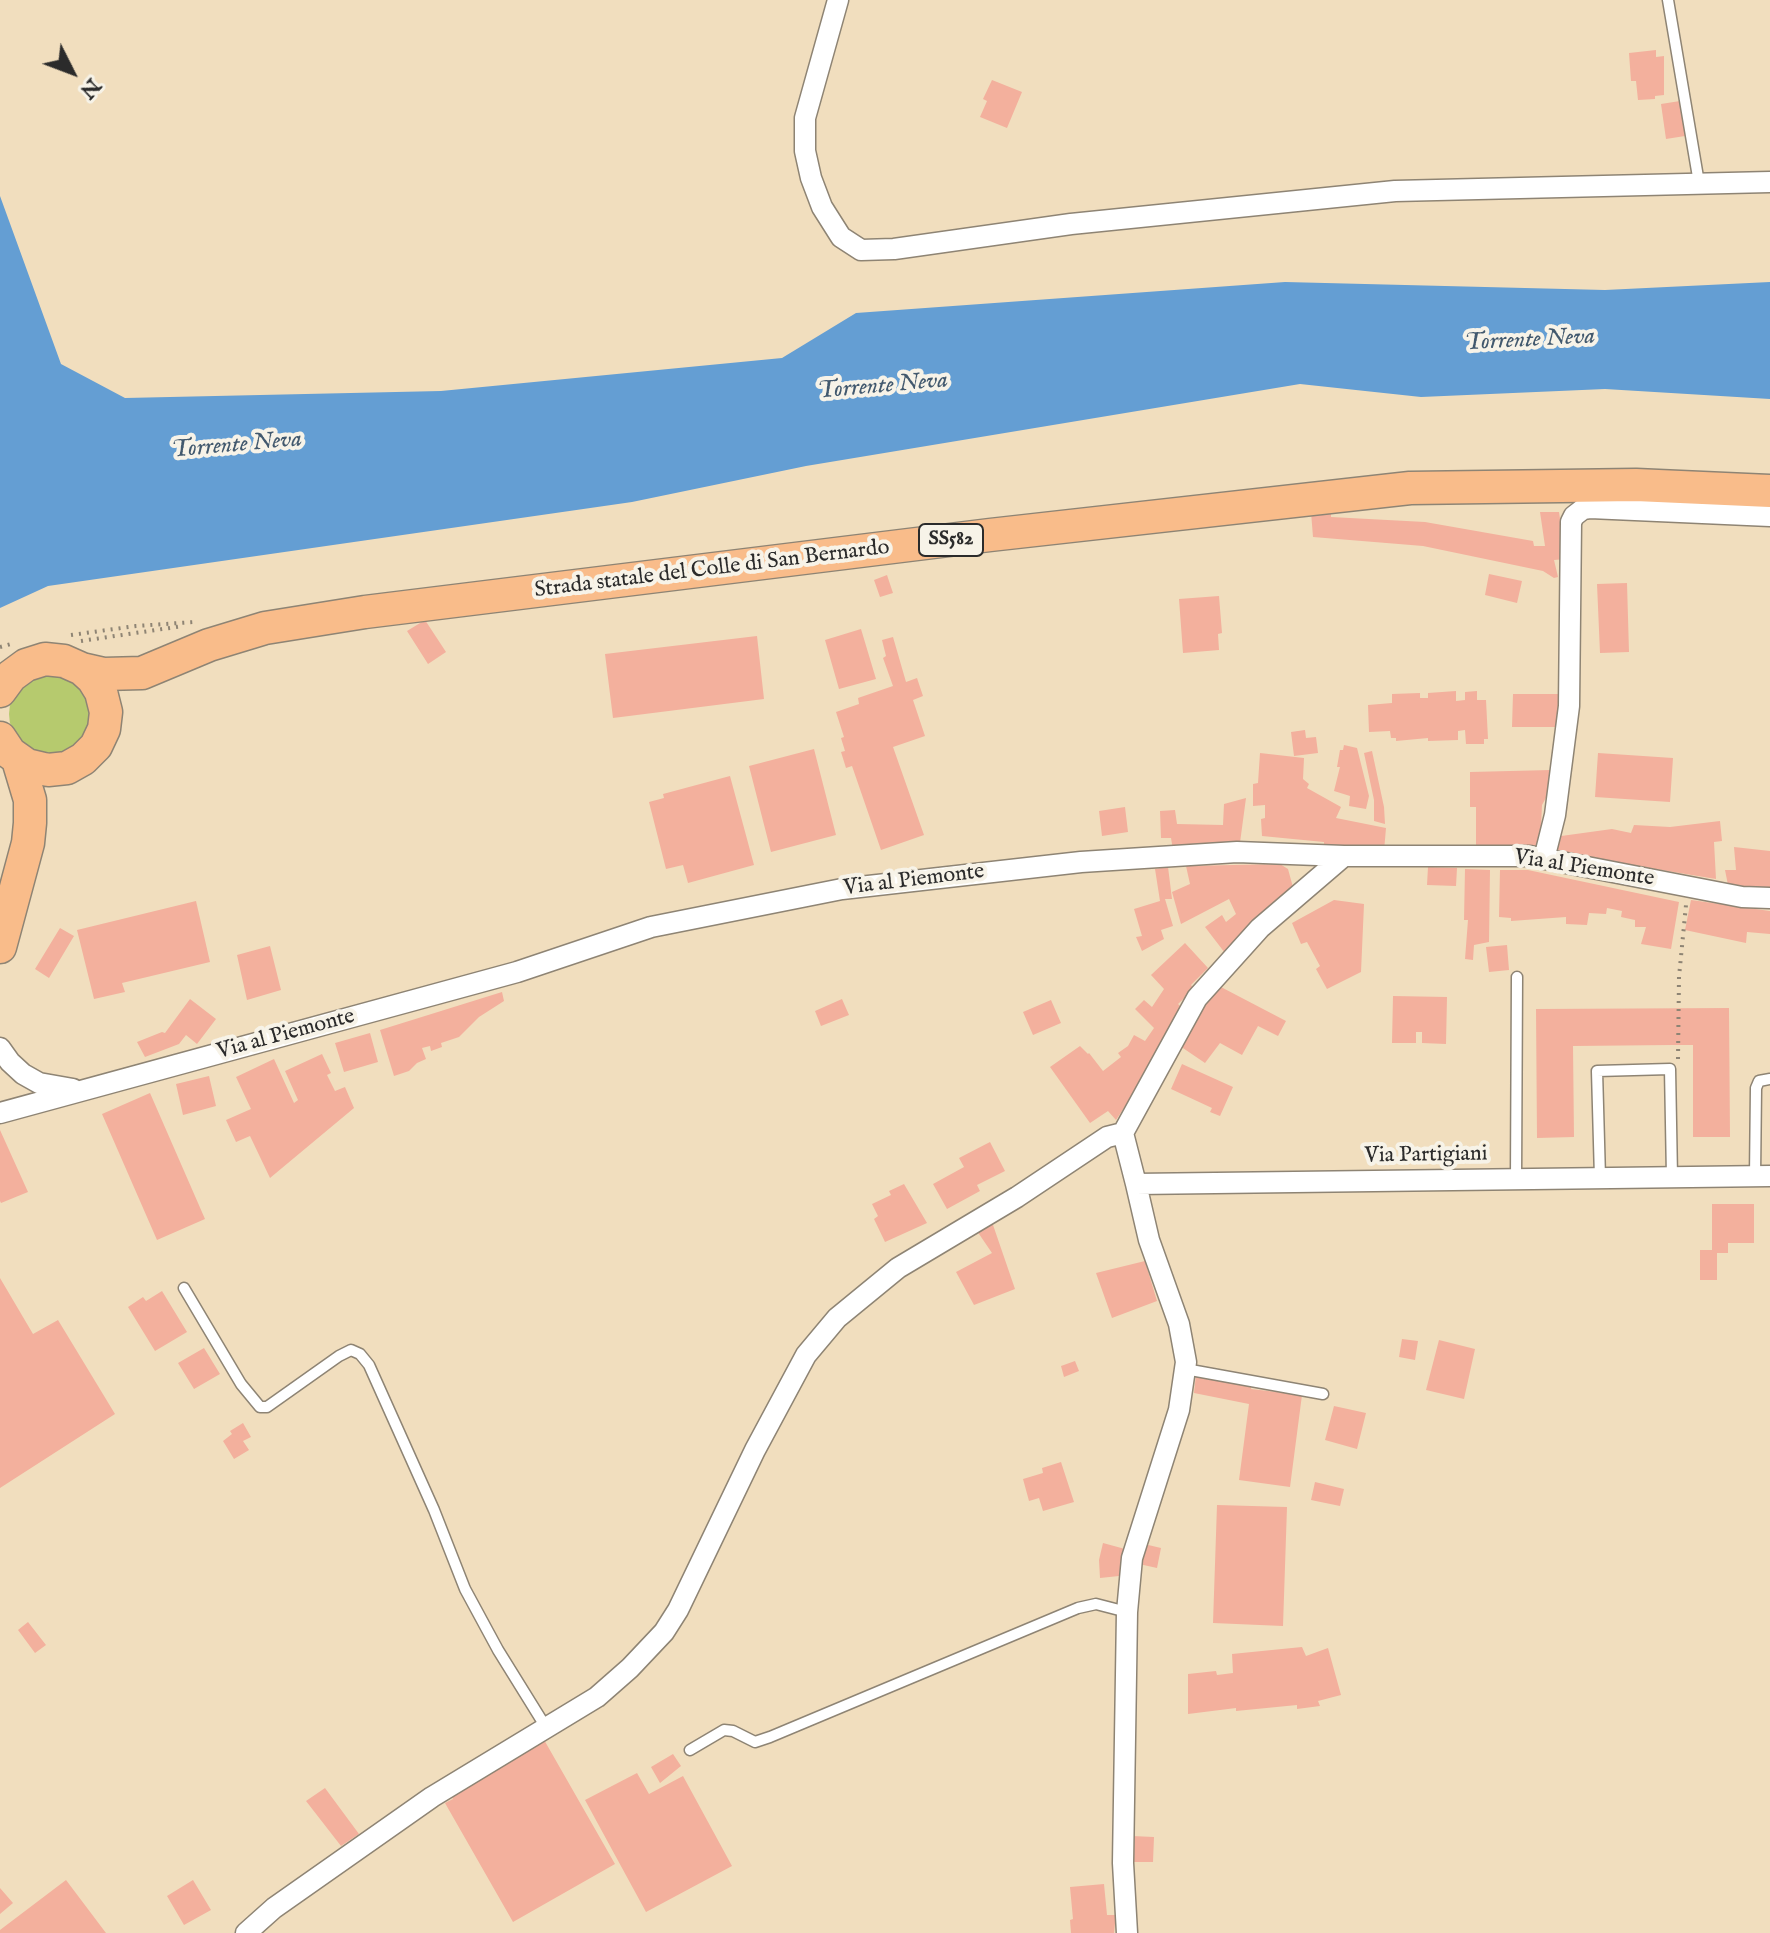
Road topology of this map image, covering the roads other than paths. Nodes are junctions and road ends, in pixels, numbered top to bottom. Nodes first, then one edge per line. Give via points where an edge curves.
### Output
1 (838, 0) edge
2 (1668, 0) edge
3 (1770, 182) edge
4 (1699, 183) junction
5 (1770, 491) edge
6 (1770, 516) edge
7 (82, 669) junction
8 (142, 673) junction
9 (0, 691) edge
10 (105, 717) junction
11 (9, 749) edge
12 (67, 768) junction
13 (30, 823) junction
14 (1344, 856) junction
15 (1544, 859) junction
16 (1770, 898) edge
17 (0, 947) edge
18 (1517, 977) dead end
19 (0, 1048) edge
20 (1770, 1079) edge
21 (81, 1090) junction
22 (0, 1103) edge
23 (21, 1107) junction
24 (0, 1113) edge
25 (1123, 1133) junction
26 (1762, 1176) edge
27 (1672, 1177) junction
28 (1600, 1178) junction
29 (1516, 1179) junction
30 (1136, 1184) junction
31 (184, 1288) dead end
32 (1185, 1369) junction
33 (1323, 1394) dead end
34 (1127, 1612) junction
35 (547, 1729) junction
36 (690, 1750) dead end
37 (246, 1933) edge
38 (1127, 1933) edge

1 - 4 street via 805,118 805,151 822,207 841,237 861,250 1395,191
2 - 4 lane
3 - 4 street
5 - 8 main road, Strada statale del Colle di San Bernardo / SS582 via 1636,485 1410,488 1252,505 319,618 237,636
6 - 15 street via 1590,508 1574,516 1569,706
7 - 8 main road, Strada statale del Colle di San Bernardo / SS582
7 - 9 main road, Strada statale del Colle di San Bernardo via 59,660 35,661 14,673
7 - 10 main road via 101,692
8 - 10 main road, Strada statale del Colle di San Bernardo / SS582
10 - 12 main road, Strada statale del Colle di San Bernardo via 92,751
11 - 12 main road via 42,769
11 - 13 main road via 30,800
12 - 13 main road via 51,783
13 - 17 main road
14 - 15 street, Via al Piemonte
14 - 21 street, Via al Piemonte via 1237,852 1081,862 842,889 651,927 517,972
14 - 25 street via 1260,928 1197,998
15 - 16 street, Via al Piemonte
18 - 29 lane
19 - 21 street, Via al Piemonte via 39,1083
20 - 26 lane via 1759,1081 1756,1088
21 - 23 street, Via al Piemonte
22 - 23 street, Via al Piemonte
23 - 24 street, Via al Piemonte
25 - 30 street
25 - 35 street via 1107,1137 898,1268 837,1318 806,1355 664,1632 597,1697
26 - 27 street, Via Partigiani
27 - 28 street, Via Partigiani
27 - 28 lane via 1670,1069 1597,1071
28 - 29 street, Via Partigiani
29 - 30 street, Via Partigiani
30 - 32 street via 1149,1240 1179,1324
31 - 35 lane via 260,1407 339,1356 351,1350 360,1354 465,1589
32 - 33 lane
32 - 34 street via 1179,1410 1132,1558
34 - 36 lane via 1096,1604 1078,1608 770,1737 755,1742 724,1730
34 - 38 street
35 - 37 street via 432,1797

